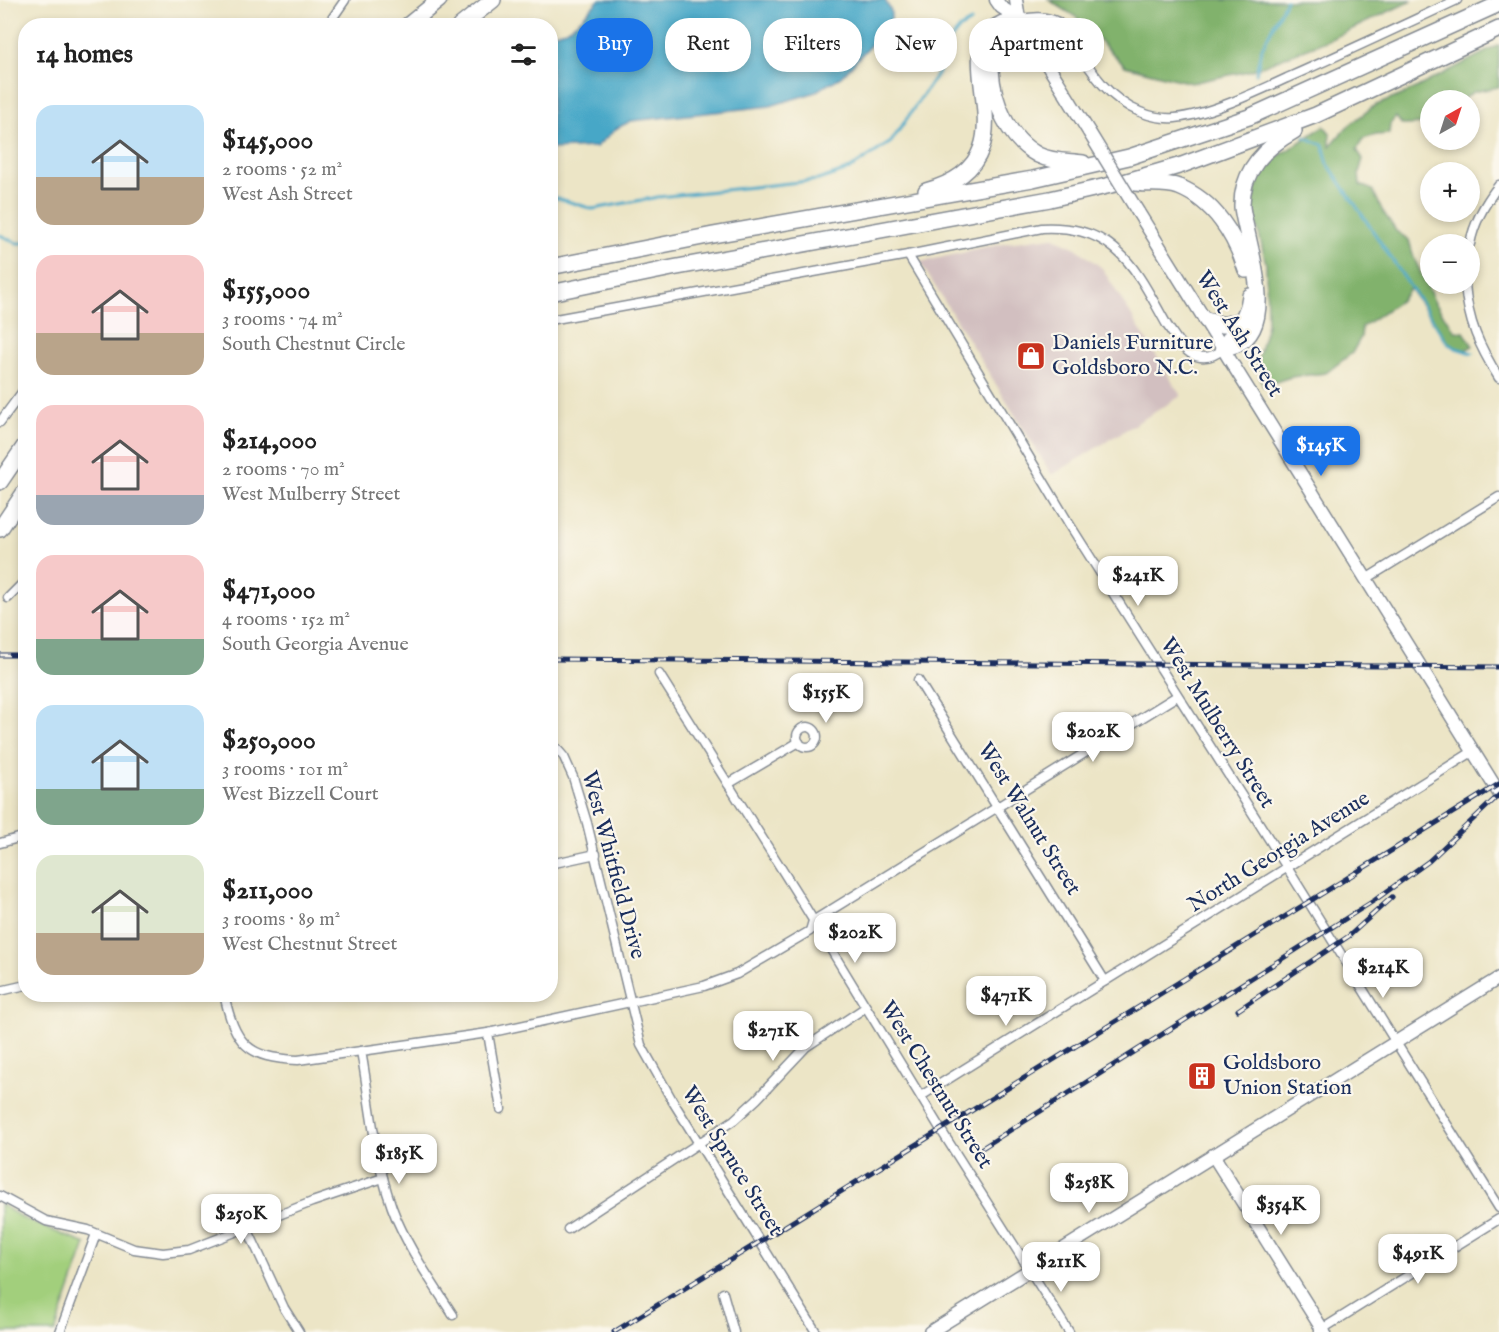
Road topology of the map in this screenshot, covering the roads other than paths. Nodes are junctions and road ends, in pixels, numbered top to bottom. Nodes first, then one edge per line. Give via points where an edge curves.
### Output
1 (345, 0) edge
2 (439, 0) edge
3 (493, 0) edge
4 (996, 0) edge
5 (1016, 0) edge
6 (1457, 0) edge
7 (1499, 4) edge
8 (333, 18) edge
9 (417, 18) edge
10 (470, 18) edge
11 (1016, 18) edge
12 (1019, 18) edge
13 (1028, 18) edge
14 (1049, 18) edge
15 (1499, 29) edge
16 (980, 72) edge
17 (992, 72) edge
18 (1052, 72) edge
19 (1093, 72) edge
20 (1316, 115) junction
21 (1101, 164) junction
22 (1124, 182) junction
23 (1499, 185) edge
24 (889, 203) junction
25 (1473, 234) edge
26 (908, 255) junction
27 (558, 265) edge
28 (558, 291) edge
29 (1466, 294) edge
30 (558, 319) edge
31 (1206, 320) junction
32 (1243, 320) junction
33 (1224, 348) junction
34 (1499, 378) edge
35 (18, 398) edge
36 (0, 422) edge
37 (18, 456) edge
38 (0, 482) edge
39 (1499, 497) edge
40 (18, 502) edge
41 (0, 529) edge
42 (1366, 579) junction
43 (18, 588) edge
44 (8, 598) dead end
45 (659, 674) dead end
46 (918, 680) dead end
47 (1177, 696) junction
48 (799, 742) dead end
49 (558, 750) edge
50 (1473, 752) junction
51 (728, 784) junction
52 (1499, 793) edge
53 (996, 807) junction
54 (18, 838) edge
55 (0, 843) edge
56 (596, 854) junction
57 (558, 862) edge
58 (1288, 868) junction
59 (813, 921) junction
60 (1499, 978) edge
61 (1105, 981) junction
62 (18, 987) edge
63 (0, 991) edge
64 (226, 1002) edge
65 (630, 1004) junction
66 (866, 1007) junction
67 (488, 1033) junction
68 (1395, 1042) junction
69 (361, 1050) junction
70 (921, 1096) junction
71 (501, 1109) dead end
72 (700, 1144) junction
73 (1213, 1155) junction
74 (383, 1178) junction
75 (0, 1196) edge
76 (1499, 1208) edge
77 (1499, 1219) edge
78 (247, 1228) junction
79 (568, 1229) dead end
80 (96, 1234) junction
81 (1030, 1269) junction
82 (723, 1293) dead end
83 (453, 1315) dead end
84 (1321, 1331) edge
85 (60, 1332) edge
86 (299, 1332) edge
87 (734, 1332) edge
88 (816, 1332) edge
89 (930, 1332) edge
90 (1069, 1332) edge

1 - 8 street
2 - 9 highway
3 - 10 highway
4 - 11 main road, West Ash Street
5 - 12 main road, West Ash Street
6 - 19 street via 1258,91 1196,114 1174,118 1140,112 1109,91
7 - 21 highway via 1249,117
13 - 14 street
15 - 20 highway
16 - 24 highway via 987,129 975,161 953,181
17 - 21 highway via 995,94 1008,126 1022,142 1054,161
18 - 31 main road, West Ash Street, bridge
20 - 22 highway via 1182,165
20 - 33 highway via 1264,152 1246,179 1241,197 1259,290 1258,311 1245,338
21 - 24 highway via 930,199
22 - 28 highway
22 - 32 highway via 1178,187 1218,215 1237,246 1246,271 1250,297
23 - 25 street via 1483,208
24 - 27 highway
26 - 30 street
26 - 33 street via 1042,228 1079,230 1103,240 1124,257 1187,351 1207,358
26 - 47 street, West Mulberry Street
29 - 34 street via 1476,336
31 - 32 highway via 1223,325
31 - 33 main road, West Ash Street
32 - 33 highway
33 - 42 main road, West Ash Street
35 - 36 street
37 - 38 highway
39 - 42 street
40 - 41 highway
42 - 50 main road, West Ash Street
43 - 44 street
45 - 51 street, West Chestnut Street
46 - 53 street, West Walnut Street
47 - 53 street
47 - 58 street, West Mulberry Street
48 - 51 street
49 - 56 street, West Whitfield Drive via 573,777
50 - 52 main road, West Ash Street
50 - 58 street, North Georgia Avenue
51 - 59 street, West Chestnut Street
53 - 59 street
53 - 61 street, West Walnut Street
54 - 55 street
56 - 57 street
56 - 65 street, West Whitfield Drive
58 - 61 street, North Georgia Avenue
58 - 68 street, West Mulberry Street
59 - 65 street via 810,931 737,974
59 - 66 street, West Chestnut Street
60 - 68 main road
61 - 70 street, North Georgia Avenue
62 - 63 street
64 - 69 street via 240,1039 255,1052 272,1059 298,1060
65 - 67 street
65 - 72 street, West Spruce Street via 648,1058
66 - 70 street, West Chestnut Street
66 - 72 street via 806,1047 748,1108
67 - 69 street
67 - 71 street
68 - 73 main road
68 - 76 street, West Mulberry Street
69 - 74 street
70 - 81 street, West Chestnut Street
72 - 79 street
72 - 88 street, West Spruce Street
73 - 81 main road
73 - 84 main road
74 - 78 street
74 - 83 street via 412,1251
75 - 80 street via 46,1221
77 - 84 street
78 - 80 street via 189,1250 163,1253 134,1249
78 - 86 street
80 - 85 street
81 - 89 main road
81 - 90 street, West Chestnut Street
82 - 87 street

